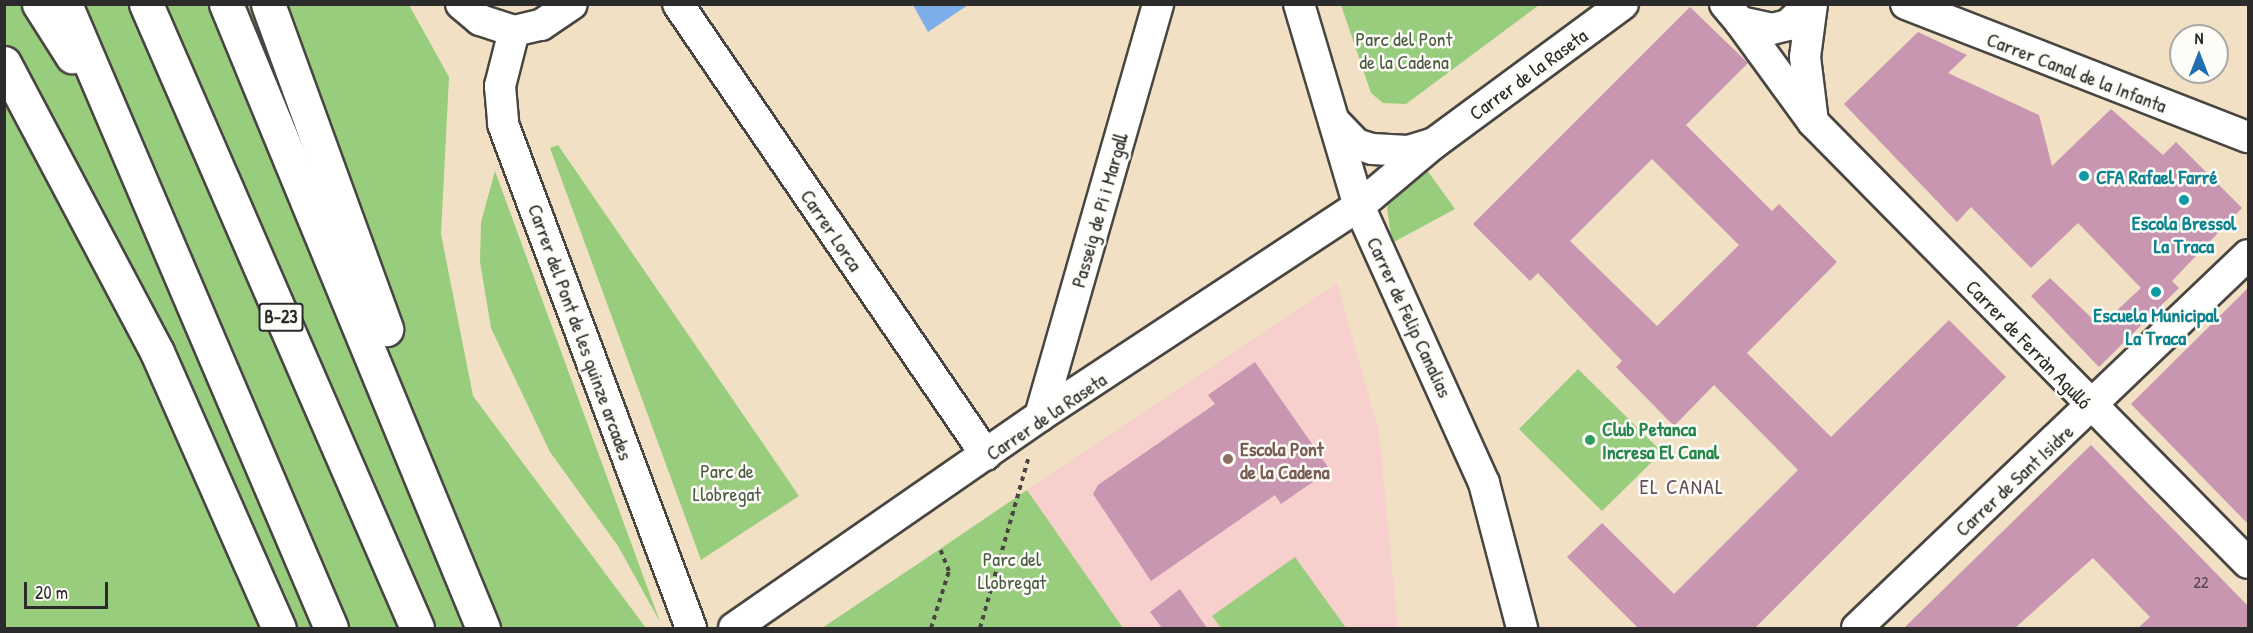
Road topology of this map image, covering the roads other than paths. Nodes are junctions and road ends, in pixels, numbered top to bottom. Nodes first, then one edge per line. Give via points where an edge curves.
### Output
1 (39, 4) edge
2 (65, 4) edge
3 (146, 4) edge
4 (226, 4) edge
5 (268, 4) edge
6 (461, 4) edge
7 (572, 4) edge
8 (678, 4) edge
9 (1158, 4) edge
10 (1299, 4) edge
11 (1623, 4) edge
12 (1811, 4) edge
13 (1906, 4) edge
14 (1729, 10) edge
15 (514, 31) junction
16 (4, 63) edge
17 (109, 109) junction
18 (1334, 121) junction
19 (1813, 122) junction
20 (2248, 137) edge
21 (1433, 144) junction
22 (1359, 206) junction
23 (2248, 255) edge
24 (2092, 408) junction
25 (1040, 416) junction
26 (986, 455) junction
27 (456, 558) junction
28 (2248, 563) edge
29 (279, 628) edge
30 (331, 628) edge
31 (417, 628) edge
32 (483, 628) edge
33 (691, 628) edge
34 (734, 628) edge
35 (1522, 628) edge
36 (1857, 628) edge

1 - 17 highway
2 - 17 highway
3 - 31 highway, B-23
4 - 27 highway
5 - 27 highway via 402,372
6 - 15 street via 480,20
7 - 15 street via 541,25
8 - 26 street, Carrer Lorca
9 - 25 street, Passeig de Pi i Margall
10 - 18 street, Carrer de Felip Canalias
11 - 21 street, Carrer de la Raseta
12 - 14 street via 1788,25 1772,29
12 - 19 street via 1804,57
13 - 20 street, Carrer Canal de la Infanta
14 - 19 street, Carrer de Ferràn Agulló
15 - 33 street, Carrer del Pont de les quinze arcades via 500,86 503,124
16 - 29 highway via 157,352
17 - 30 highway
18 - 21 street, Carrer de la Raseta via 1356,144 1372,149 1408,151
18 - 22 street, Carrer de Felip Canalias
19 - 24 street, Carrer de Ferràn Agulló
21 - 22 street, Carrer de la Raseta via 1371,174
22 - 25 street, Carrer de la Raseta
22 - 35 street, Carrer de Felip Canalias via 1484,483
23 - 24 street, Carrer de Sant Isidre
24 - 28 street, Carrer de Ferràn Agulló
24 - 36 street, Carrer de Sant Isidre
25 - 26 street, Carrer de la Raseta
26 - 34 street, Carrer de la Raseta
27 - 32 highway

